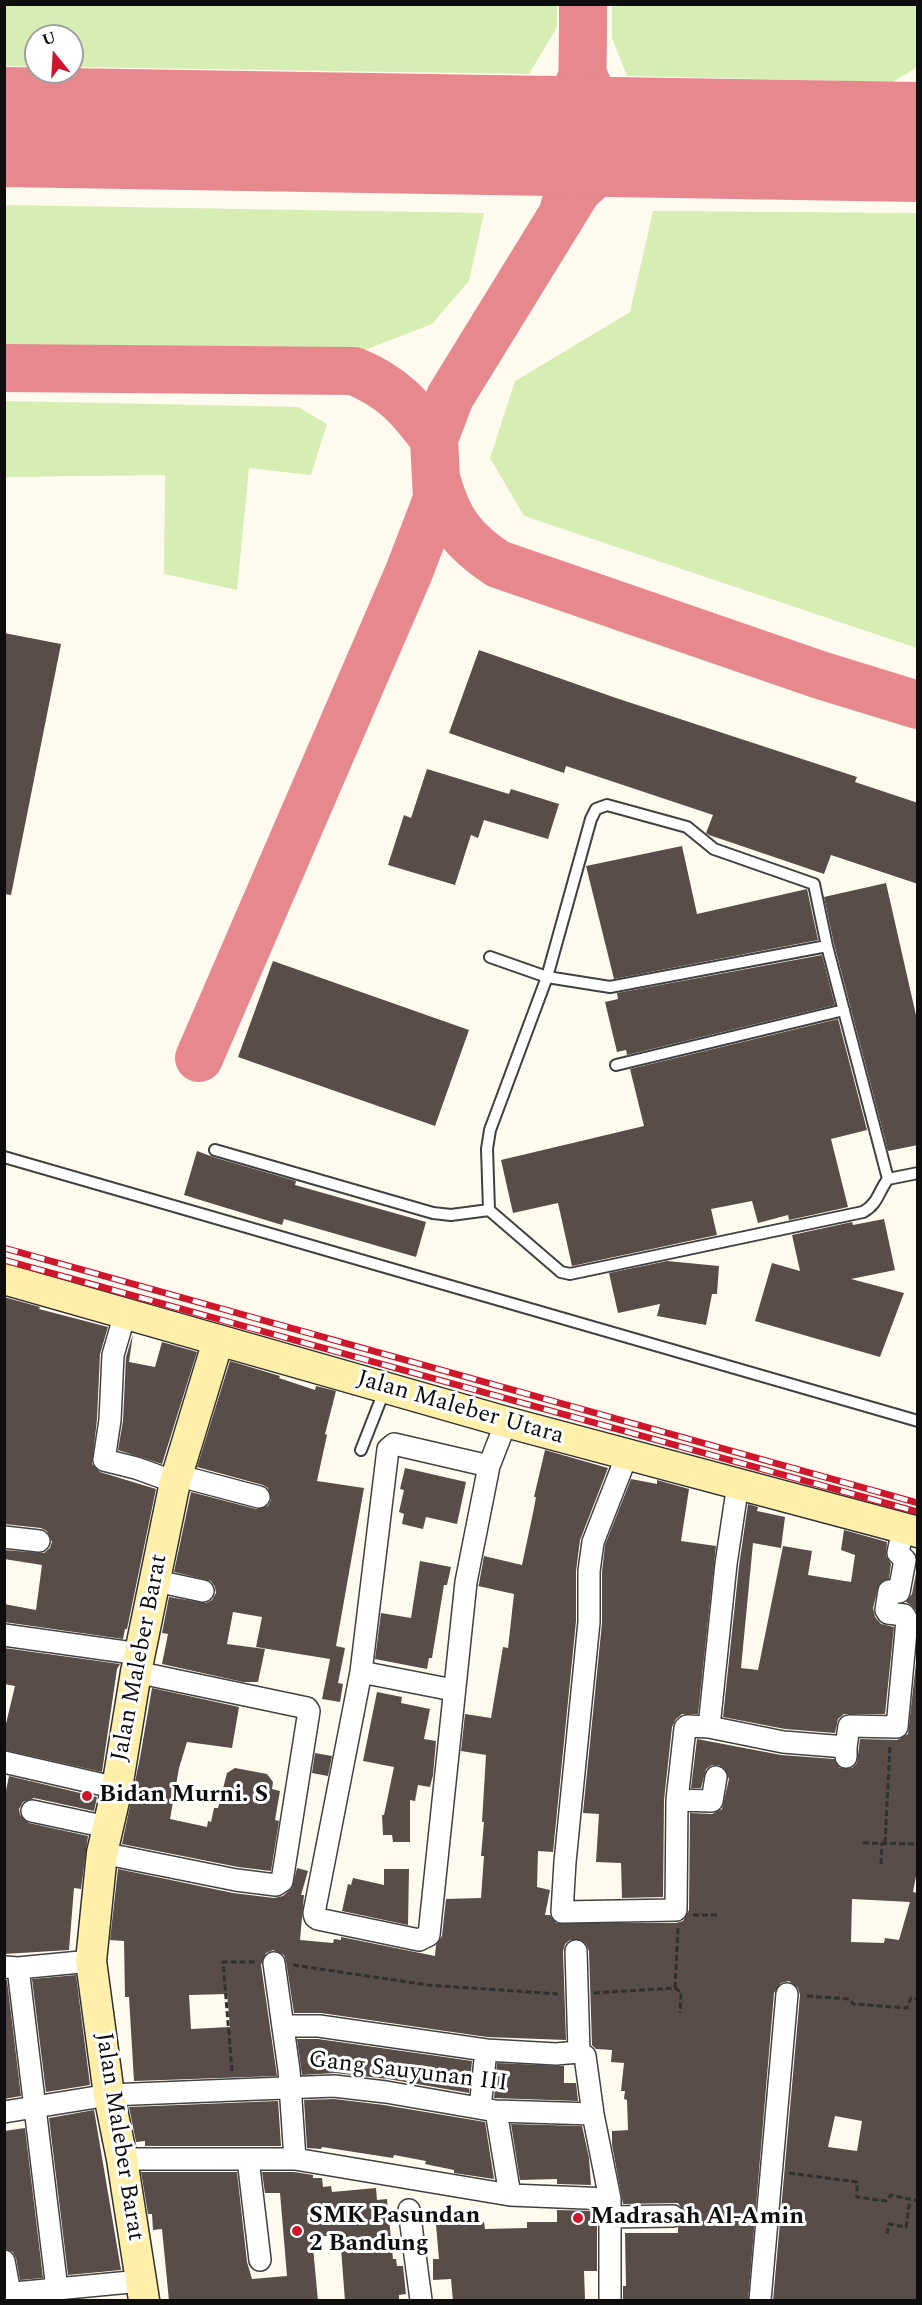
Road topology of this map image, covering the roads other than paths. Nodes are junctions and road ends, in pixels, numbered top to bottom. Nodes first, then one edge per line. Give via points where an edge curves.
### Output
1 (827, 946) junction
2 (490, 957) dead end
3 (548, 976) junction
4 (844, 1010) junction
5 (616, 1065) dead end
6 (214, 1150) dead end
7 (4, 1157) edge
8 (918, 1173) edge
9 (888, 1179) junction
10 (489, 1209) junction
11 (4, 1279) edge
12 (125, 1314) junction
13 (218, 1341) junction
14 (386, 1388) junction
15 (918, 1421) edge
16 (506, 1422) junction
17 (361, 1450) dead end
18 (627, 1455) junction
19 (489, 1466) junction
20 (175, 1478) junction
21 (738, 1484) junction
22 (259, 1497) dead end
23 (910, 1530) edge
24 (4, 1537) edge
25 (39, 1541) dead end
26 (156, 1581) junction
27 (203, 1591) dead end
28 (4, 1635) edge
29 (138, 1663) junction
30 (361, 1672) junction
31 (453, 1690) junction
32 (709, 1727) junction
33 (4, 1762) edge
34 (716, 1777) dead end
35 (117, 1788) junction
36 (676, 1800) junction
37 (32, 1811) dead end
38 (104, 1840) junction
39 (576, 1951) dead end
40 (91, 1961) junction
41 (274, 1963) road end
42 (11, 1967) edge
43 (787, 1994) road end
44 (283, 2026) junction
45 (486, 2050) junction
46 (579, 2052) junction
47 (291, 2086) junction
48 (110, 2095) junction
49 (35, 2107) junction
50 (488, 2110) junction
51 (4, 2112) edge
52 (593, 2114) junction
53 (122, 2159) junction
54 (248, 2159) junction
55 (295, 2159) junction
56 (510, 2195) junction
57 (610, 2208) junction
58 (409, 2210) dead end
59 (673, 2216) dead end
60 (260, 2260) dead end
61 (4, 2261) edge
62 (57, 2289) junction
63 (143, 2291) edge
64 (7, 2293) edge
65 (421, 2301) edge
66 (610, 2301) edge
67 (760, 2301) edge

1 - 3 lane via 610,987
1 - 3 lane via 814,884 714,849 687,827 607,805 596,809 591,819
1 - 4 lane
2 - 3 lane
3 - 10 lane via 490,1130
4 - 5 lane
4 - 9 lane
6 - 10 lane via 433,1213 451,1215
7 - 15 lane
8 - 9 lane
9 - 10 lane via 872,1208 863,1212 577,1274 561,1272
11 - 12 street, Jalan Maleber Utara
12 - 13 street, Jalan Maleber Utara
12 - 20 street via 113,1355 104,1460
13 - 14 street, Jalan Maleber Utara
13 - 20 street, Jalan Maleber Barat
14 - 16 street, Jalan Maleber Utara
14 - 17 lane
16 - 18 street, Jalan Maleber Utara
16 - 19 street
18 - 21 street, Jalan Maleber Utara
18 - 36 street via 593,1542 562,1912 678,1912
19 - 30 street via 390,1446
19 - 31 street via 466,1581
20 - 22 street
20 - 26 street, Jalan Maleber Barat
21 - 23 street, Jalan Maleber Utara
21 - 32 street
23 - 32 street via 898,1553 904,1560 899,1592 889,1591 886,1610 904,1615 907,1620 897,1727 849,1726 846,1752
24 - 25 street
26 - 27 street
26 - 29 street, Jalan Maleber Barat
28 - 29 street
29 - 35 street, Jalan Maleber Barat
29 - 38 street via 309,1711 282,1881 276,1885 236,1880
30 - 31 street
30 - 31 street via 315,1917 419,1940 429,1935
32 - 36 street via 685,1728
33 - 35 street
34 - 36 street via 712,1801
35 - 38 street, Jalan Maleber Barat
37 - 38 street
38 - 40 street, Jalan Maleber Barat
39 - 46 street
40 - 42 street
40 - 48 street, Jalan Maleber Barat
41 - 44 street
42 - 49 street
43 - 67 street
44 - 45 street via 319,2026
44 - 47 street
45 - 46 street
45 - 50 street
46 - 52 street via 585,2056
47 - 48 street, Gang Sauyunan III
47 - 50 street, Gang Sauyunan III via 334,2085
47 - 55 street
48 - 49 street, Gang Sauyunan III
48 - 53 street, Jalan Maleber Barat
49 - 51 street, Gang Sauyunan III
49 - 62 street
50 - 52 street, Gang Sauyunan III
50 - 56 street
52 - 57 street
53 - 54 street
53 - 63 street, Jalan Maleber Barat
54 - 55 street
54 - 60 street
55 - 56 street
56 - 57 street
57 - 59 street
57 - 66 street
58 - 65 street
61 - 64 street
62 - 63 street
62 - 64 street

